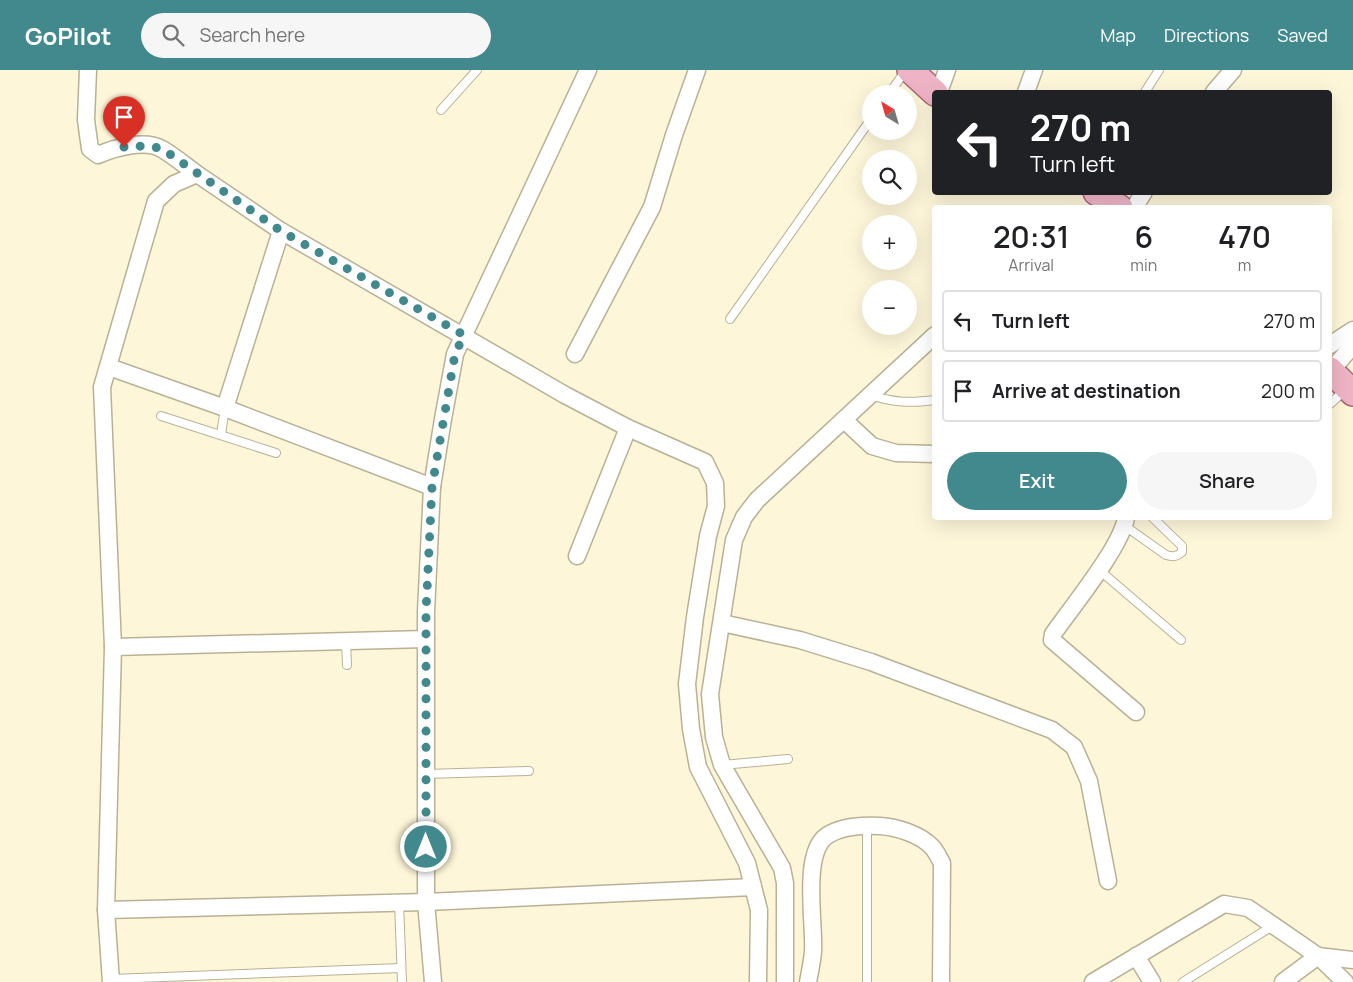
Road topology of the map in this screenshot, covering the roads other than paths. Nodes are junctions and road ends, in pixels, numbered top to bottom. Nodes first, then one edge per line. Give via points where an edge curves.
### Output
1 (88, 70) edge
2 (477, 70) edge
3 (588, 70) edge
4 (697, 70) edge
5 (906, 70) edge
6 (910, 70) edge
7 (947, 70) edge
8 (1034, 70) edge
9 (1159, 70) edge
10 (1233, 70) edge
11 (895, 85) edge
12 (932, 90) edge
13 (941, 90) edge
14 (1027, 90) edge
15 (1147, 90) edge
16 (1216, 90) edge
17 (441, 110) dead end
18 (862, 132) edge
19 (197, 174) junction
20 (281, 231) junction
21 (730, 319) dead end
22 (1353, 330) edge
23 (464, 335) junction
24 (932, 338) edge
25 (1332, 344) edge
26 (1353, 345) edge
27 (575, 354) dead end
28 (109, 367) junction
29 (1338, 385) edge
30 (871, 395) junction
31 (932, 400) edge
32 (225, 408) junction
33 (161, 416) dead end
34 (844, 420) junction
35 (628, 428) junction
36 (221, 434) junction
37 (276, 453) dead end
38 (932, 454) edge
39 (432, 487) junction
40 (1155, 520) edge
41 (1126, 522) edge
42 (577, 556) dead end
43 (1098, 569) junction
44 (722, 623) junction
45 (426, 639) junction
46 (1181, 640) dead end
47 (346, 641) junction
48 (112, 647) junction
49 (347, 665) dead end
50 (1136, 712) dead end
51 (788, 759) dead end
52 (722, 765) junction
53 (529, 771) dead end
54 (426, 774) junction
55 (735, 789) junction
56 (714, 798) junction
57 (867, 825) junction
58 (1108, 881) dead end
59 (753, 887) junction
60 (399, 902) junction
61 (426, 902) junction
62 (106, 910) junction
63 (1274, 925) junction
64 (1136, 956) junction
65 (1318, 956) junction
66 (1353, 960) edge
67 (401, 968) junction
68 (111, 980) edge
69 (402, 982) edge
70 (434, 982) edge
71 (758, 982) edge
72 (785, 982) edge
73 (808, 982) edge
74 (866, 982) edge
75 (941, 982) edge
76 (1093, 982) edge
77 (1152, 982) edge
78 (1183, 982) edge
79 (1283, 982) edge
80 (1346, 982) edge

1 - 19 street via 86,120 90,149 98,155 124,147 161,148
2 - 17 lane
3 - 23 street
4 - 27 street via 652,208
5 - 11 lane
6 - 12 main road
7 - 13 street
8 - 14 street
9 - 15 lane
10 - 16 street
18 - 21 lane
19 - 20 street
19 - 28 street via 174,184 156,201
20 - 23 street
20 - 32 street
22 - 25 street
23 - 35 street
23 - 39 street via 455,354
24 - 30 street
26 - 29 street
28 - 32 street
28 - 48 street via 102,387
30 - 31 lane via 888,401
30 - 34 street
32 - 36 lane
32 - 39 street
33 - 36 lane
34 - 38 street via 872,446 896,453
34 - 44 street via 757,500 744,517 734,540
35 - 42 street
35 - 56 street via 705,462 715,483 716,506 697,608 688,684 691,730 698,767
36 - 37 lane
39 - 45 street
40 - 41 lane via 1182,546 1178,555 1166,555
41 - 43 street
43 - 46 lane
43 - 50 street via 1052,640
44 - 52 street via 710,694 714,737
44 - 58 street via 800,640 871,662 1052,730 1074,747 1089,781
45 - 47 street
45 - 54 street
47 - 48 street
47 - 49 lane
48 - 62 street
51 - 52 lane
52 - 55 street
53 - 54 lane
54 - 61 street
55 - 56 street
55 - 72 street via 782,868 785,883
56 - 59 street via 747,863
57 - 73 street via 826,835 817,849 812,868 813,952
57 - 74 lane
57 - 75 street via 888,827 913,835 932,846 942,863
59 - 61 street
59 - 71 street via 760,910
60 - 61 street
60 - 62 street
60 - 67 lane
61 - 70 street
62 - 68 street
63 - 64 street via 1248,908 1224,904
63 - 65 street
63 - 78 lane
64 - 76 street
64 - 77 street
65 - 66 street
65 - 79 street
65 - 80 street
67 - 68 lane
67 - 69 lane

